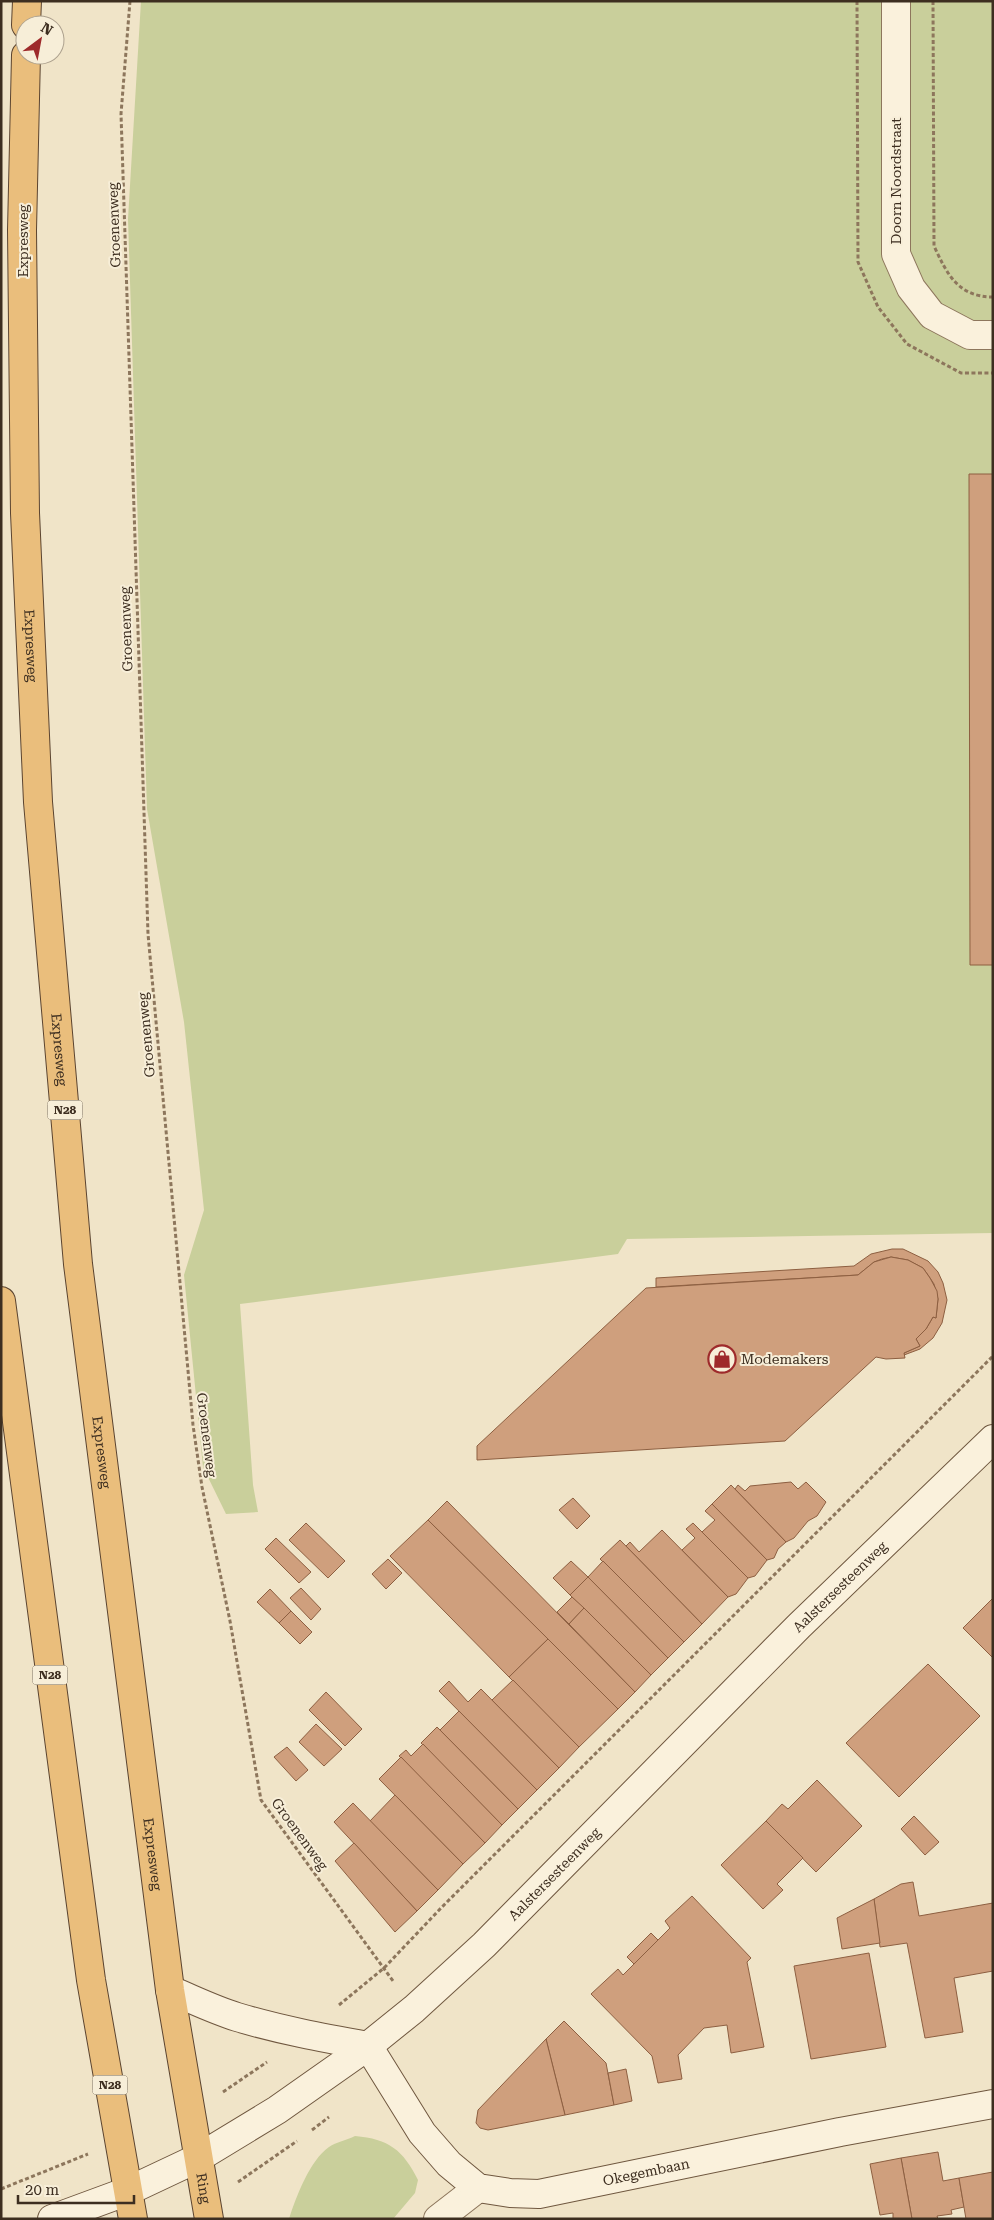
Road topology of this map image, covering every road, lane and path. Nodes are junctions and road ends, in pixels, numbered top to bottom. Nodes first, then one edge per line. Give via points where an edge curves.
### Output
1 (27, 1) edge
2 (130, 1) edge
3 (896, 1) edge
4 (933, 1) edge
5 (26, 15) edge
6 (26, 65) edge
7 (993, 297) edge
8 (993, 335) edge
9 (1, 1301) edge
10 (993, 1356) edge
11 (993, 1439) edge
12 (384, 1968) junction
13 (170, 1990) junction
14 (414, 2009) junction
15 (304, 2034) junction
16 (368, 2046) junction
17 (993, 2104) edge
18 (190, 2109) junction
19 (120, 2141) junction
20 (198, 2158) junction
21 (1, 2188) edge
22 (478, 2188) junction
23 (128, 2190) junction
24 (52, 2219) edge
25 (133, 2219) edge
26 (209, 2219) edge
27 (438, 2219) edge

1 - 5 highway
2 - 12 path, Groenenweg via 121,114 148,934 193,1425 261,1800
3 - 8 main road, Doorn Noordstraat via 896,254 911,288 932,315 970,335
4 - 7 path via 934,246 957,286 979,297
6 - 13 highway, Expresweg / N28 via 22,230 25,513 38,802 78,1264
9 - 19 highway, N28 via 91,1980
10 - 12 path
11 - 14 main road, Aalstersesteenweg via 799,1626 484,1945
12 - 14 path, Groenenweg
12 - 15 path
13 - 15 main road via 236,2016
13 - 18 highway, Expresweg / N28
14 - 16 main road, Aalstersesteenweg
15 - 16 main road
15 - 18 path via 217,2096
16 - 20 main road, Aalstersesteenweg via 277,2110
16 - 22 main road via 422,2133 449,2164
17 - 22 main road, Okegembaan via 539,2194
18 - 20 highway, Expresweg / N28
19 - 21 path
19 - 23 highway, N28
20 - 23 main road, Aalstersesteenweg
20 - 26 highway, Ring / N28
22 - 27 main road
23 - 24 main road, Aalstersesteenweg
23 - 25 highway, N28

